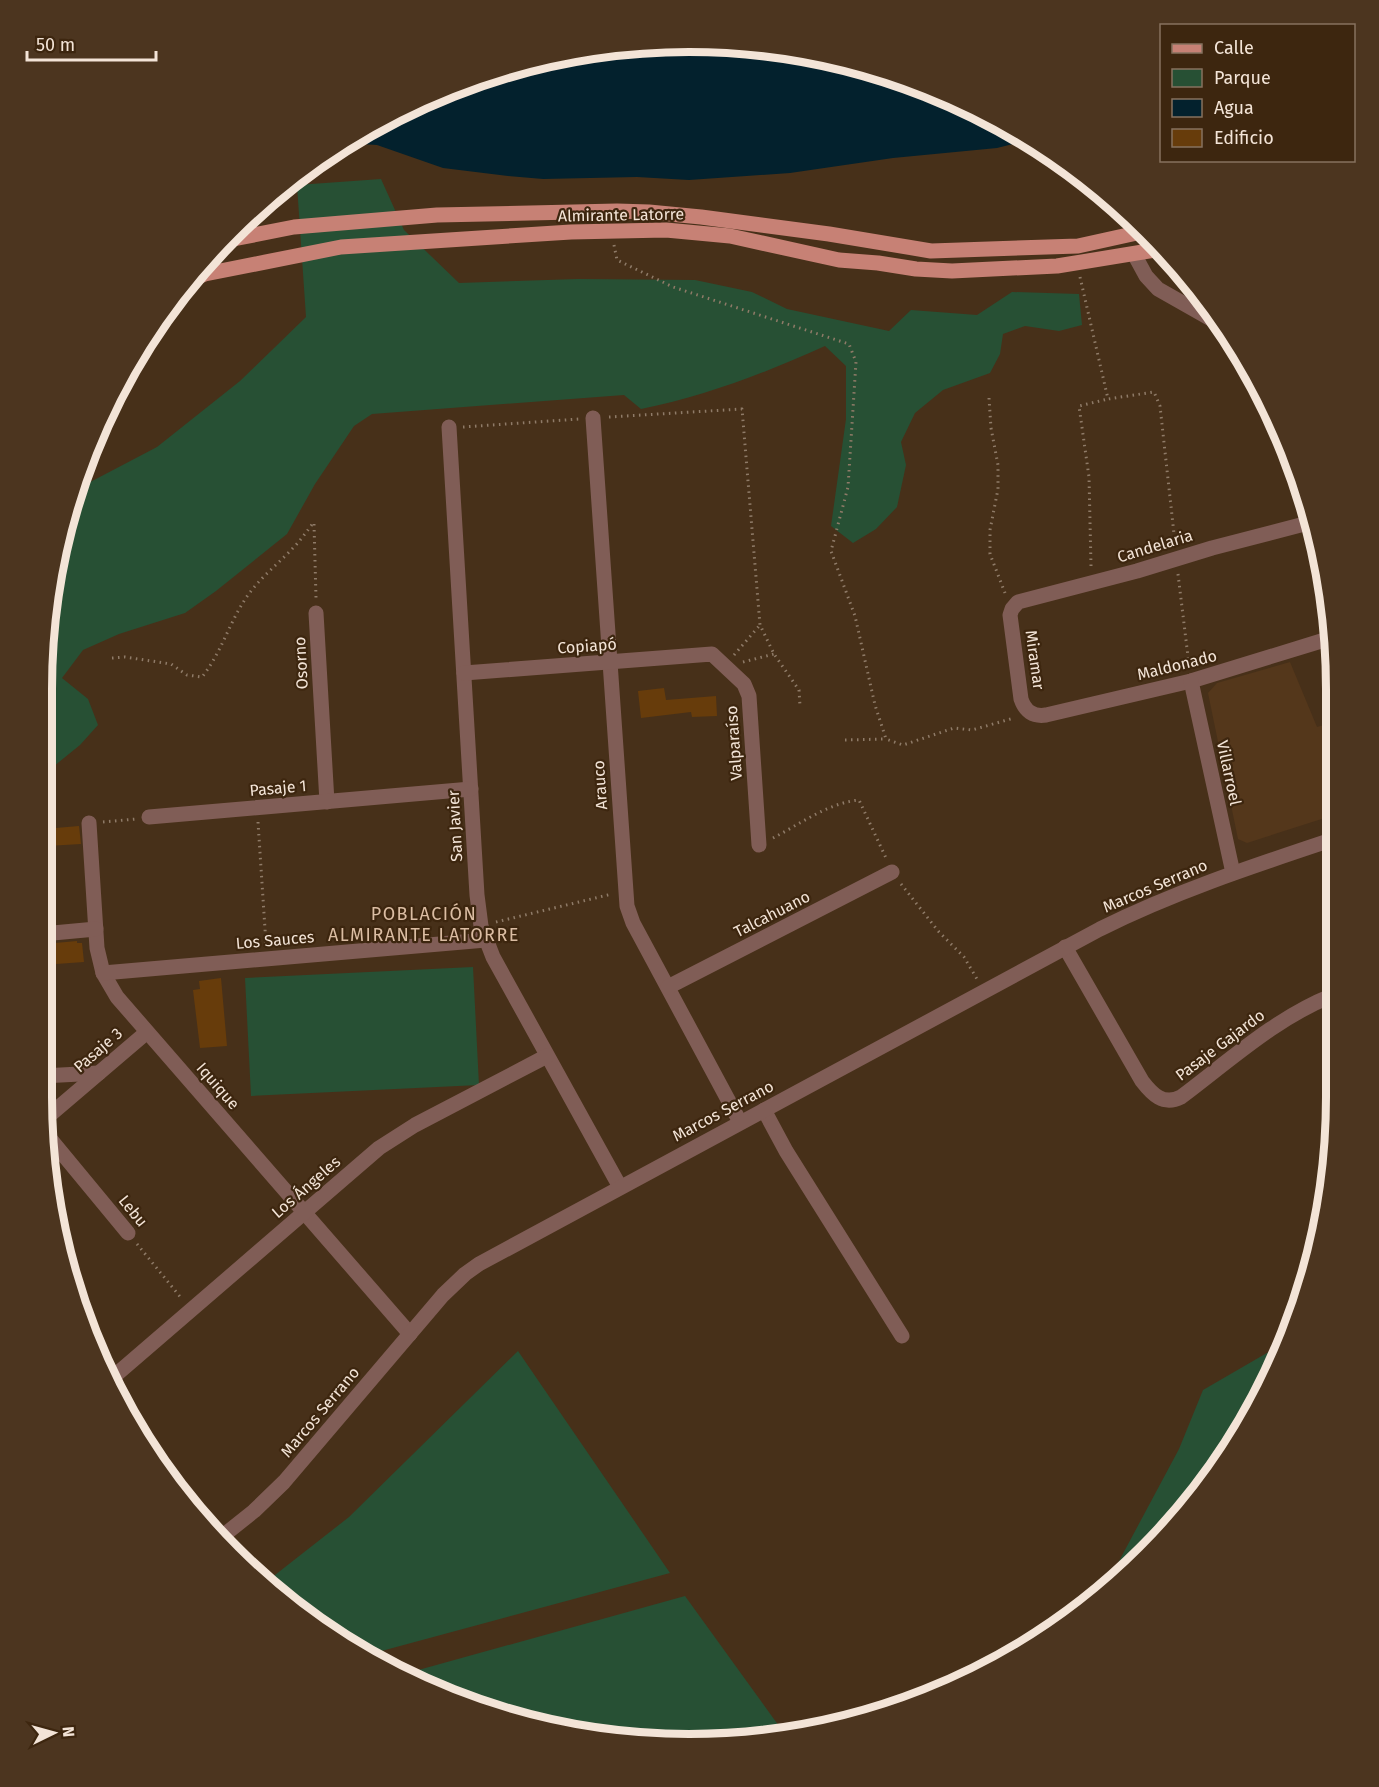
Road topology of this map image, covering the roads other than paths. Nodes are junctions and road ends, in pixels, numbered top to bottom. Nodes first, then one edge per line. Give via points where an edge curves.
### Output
1 (1134, 234) edge
2 (241, 238) edge
3 (1151, 251) edge
4 (1134, 254) junction
5 (207, 274) edge
6 (1204, 315) edge
7 (593, 418) road end
8 (449, 428) road end
9 (1305, 524) edge
10 (1012, 609) joint
11 (316, 613) road end
12 (1324, 641) edge
13 (712, 654) joint
14 (610, 662) junction
15 (464, 673) junction
16 (1191, 681) junction
17 (1030, 713) joint
18 (471, 789) junction
19 (327, 802) junction
20 (149, 817) road end
21 (89, 823) road end
22 (1326, 842) edge
23 (759, 845) dead end
24 (892, 872) dead end
25 (1233, 873) junction
26 (96, 929) junction
27 (52, 933) edge
28 (484, 933) junction
29 (1065, 947) junction
30 (103, 973) junction
31 (668, 987) junction
32 (1326, 998) edge
33 (147, 1032) junction
34 (547, 1056) junction
35 (99, 1074) junction
36 (52, 1075) edge
37 (58, 1075) junction
38 (52, 1081) edge
39 (764, 1110) junction
40 (53, 1113) edge
41 (740, 1122) junction
42 (54, 1144) edge
43 (620, 1187) junction
44 (304, 1212) junction
45 (128, 1233) road end
46 (410, 1334) junction
47 (902, 1336) dead end
48 (116, 1375) edge
49 (226, 1534) edge

1 - 2 main road, Almirante Latorre via 1078,246 931,251 701,217 617,211 437,215 294,227
3 - 4 main road, Almirante Latorre
4 - 5 main road, Almirante Latorre via 1057,266 916,269 839,260 730,236 693,232 570,232 341,247
4 - 6 street via 1158,289
7 - 14 street, Arauco
8 - 15 street, San Javier
9 - 10 street, Candelaria via 1022,600
10 - 17 street, Miramar via 1021,699
11 - 19 street, Osorno
12 - 16 street, Maldonado
13 - 14 street, Copiapó
13 - 23 street, Valparaíso via 744,684 749,696
14 - 15 street, Copiapó
14 - 31 street, Arauco via 625,891 633,922
15 - 18 street, San Javier
16 - 17 street, Maldonado via 1041,716
16 - 25 street, Villarroel
18 - 19 street, Pasaje 1
18 - 28 street, San Javier via 477,895
19 - 20 street, Pasaje 1
21 - 26 street, Iquique
22 - 25 street, Marcos Serrano
24 - 31 street, Talcahuano
25 - 29 street, Marcos Serrano via 1132,913
26 - 27 street
26 - 30 street, Iquique
28 - 30 street, Los Sauces
28 - 34 street, San Javier
29 - 32 street, Pasaje Gajardo via 1142,1081 1164,1100 1181,1097 1279,1024
29 - 39 street, Marcos Serrano
30 - 33 street, Iquique via 117,997
31 - 41 street, Arauco
33 - 35 street, Pasaje 3
33 - 44 street, Iquique
34 - 43 street, San Javier
34 - 44 street, Los Ángeles via 391,1140
35 - 37 street
35 - 40 street, Pasaje 3
36 - 37 street
37 - 38 street
39 - 41 street, Marcos Serrano
39 - 47 street
41 - 43 street, Marcos Serrano
42 - 45 street, Lebu
43 - 46 street, Marcos Serrano via 479,1264 453,1284
44 - 46 street, Iquique
44 - 48 street, Los Ángeles
46 - 49 street, Marcos Serrano via 284,1482

